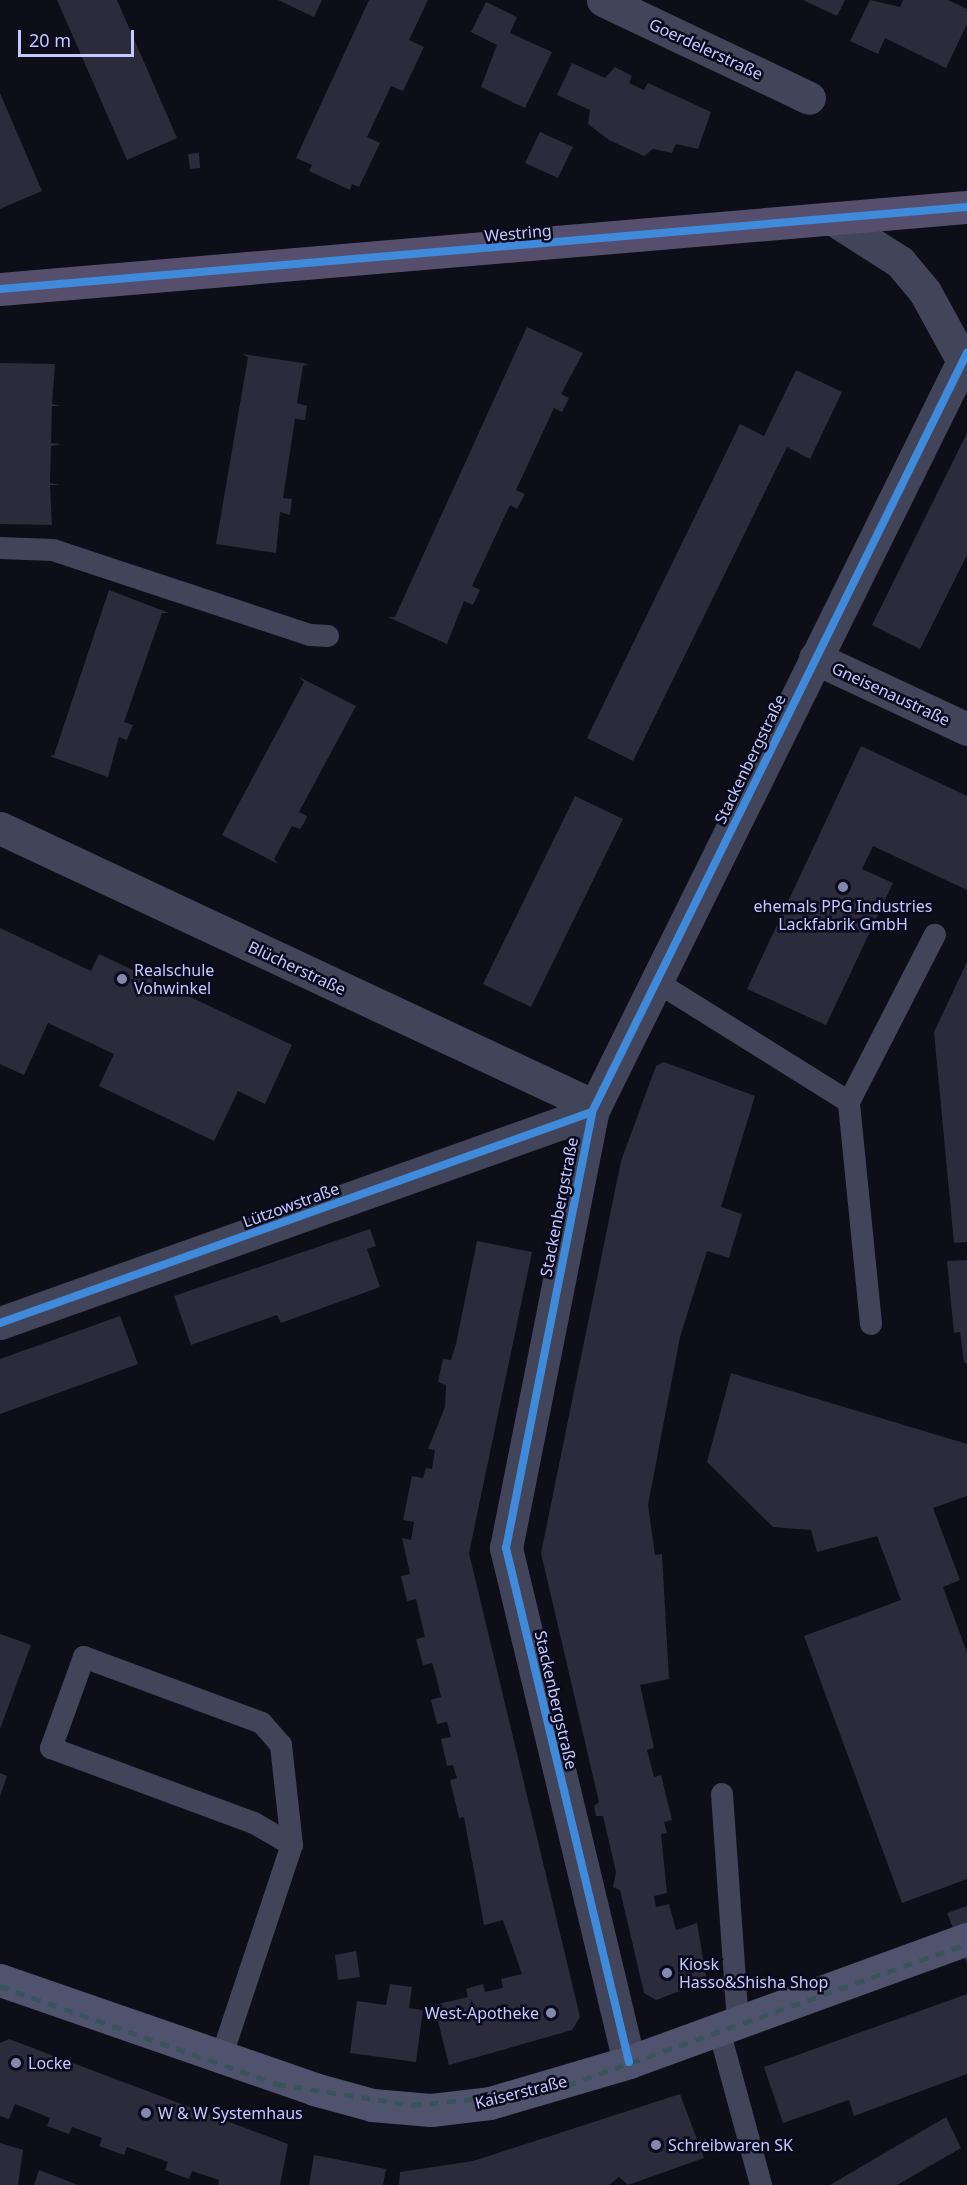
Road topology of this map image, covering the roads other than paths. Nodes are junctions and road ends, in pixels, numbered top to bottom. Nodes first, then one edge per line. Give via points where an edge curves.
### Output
1 (603, 0) edge
2 (809, 98) dead end
3 (967, 207) edge
4 (833, 219) junction
5 (0, 289) edge
6 (965, 357) edge
7 (0, 548) edge
8 (328, 636) dead end
9 (815, 658) junction
10 (967, 729) edge
11 (0, 828) edge
12 (935, 935) dead end
13 (657, 982) junction
14 (849, 1102) junction
15 (593, 1109) junction
16 (0, 1323) edge
17 (871, 1324) dead end
18 (722, 1794) dead end
19 (292, 1845) junction
20 (967, 1939) edge
21 (0, 1980) edge
22 (729, 2026) junction
23 (221, 2058) junction
24 (629, 2062) junction
25 (761, 2185) edge

1 - 2 street, Goerdelerstraße
3 - 4 main road, Westring
4 - 5 main road, Westring
4 - 6 street, Stackenbergstraße via 900,262 925,292
6 - 9 street, Stackenbergstraße
7 - 8 lane via 53,550 310,635
9 - 10 street, Gneisenaustraße
9 - 13 street, Stackenbergstraße
11 - 15 street, Blücherstraße
12 - 14 lane
13 - 14 lane
13 - 15 street, Stackenbergstraße
14 - 17 lane
15 - 16 street, Lützowstraße
15 - 24 street, Stackenbergstraße via 506,1548
18 - 22 lane
19 - 19 lane via 281,1745 262,1723 84,1657 51,1748 254,1823
19 - 23 lane
20 - 22 main road, Kaiserstraße
21 - 23 main road, Kaiserstraße
22 - 24 main road, Kaiserstraße
22 - 25 lane
23 - 24 main road, Kaiserstraße via 372,2105 431,2110 490,2103

